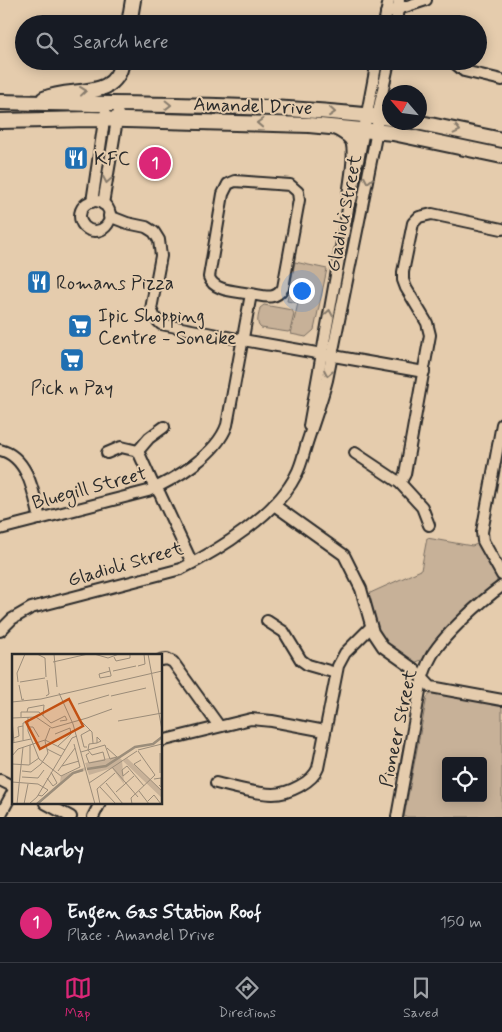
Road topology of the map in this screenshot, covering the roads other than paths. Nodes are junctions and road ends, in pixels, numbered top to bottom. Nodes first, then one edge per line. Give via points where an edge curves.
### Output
1 (133, 0) edge
2 (389, 0) edge
3 (426, 0) edge
4 (398, 5) edge
5 (130, 15) edge
6 (386, 15) edge
7 (389, 15) edge
8 (119, 70) edge
9 (377, 70) edge
10 (387, 70) edge
11 (463, 70) edge
12 (502, 80) edge
13 (0, 102) edge
14 (36, 102) junction
15 (112, 104) junction
16 (378, 117) edge
17 (111, 120) junction
18 (0, 121) edge
19 (427, 124) edge
20 (336, 127) junction
21 (371, 131) junction
22 (502, 140) edge
23 (502, 156) edge
24 (350, 197) junction
25 (92, 202) junction
26 (103, 204) junction
27 (108, 220) junction
28 (502, 229) edge
29 (251, 294) junction
30 (243, 340) junction
31 (327, 354) junction
32 (424, 372) junction
33 (502, 424) edge
34 (164, 427) dead end
35 (0, 450) edge
36 (138, 451) junction
37 (107, 453) dead end
38 (355, 453) dead end
39 (400, 483) junction
40 (156, 488) junction
41 (274, 505) junction
42 (40, 519) junction
43 (429, 525) dead end
44 (0, 529) edge
45 (192, 563) junction
46 (502, 575) edge
47 (502, 586) edge
48 (267, 621) dead end
49 (371, 627) junction
50 (0, 632) edge
51 (162, 660) edge
52 (336, 673) junction
53 (423, 678) junction
54 (502, 700) edge
55 (219, 726) junction
56 (325, 731) junction
57 (162, 741) edge
58 (0, 780) edge
59 (216, 784) dead end
60 (12, 787) edge
61 (12, 792) edge
62 (47, 804) edge
63 (100, 804) edge
64 (0, 816) edge
65 (71, 817) edge
66 (93, 817) edge
67 (397, 817) edge

1 - 5 street
2 - 6 street
3 - 4 street
4 - 7 street
14 -> 8 street via 51,95 104,88 114,82
9 - 16 street
10 - 16 street
11 - 12 street
13 - 14 street, Amandel Drive
14 - 15 street, Amandel Drive
15 -> 16 street, Amandel Drive via 298,109
15 - 17 street
16 - 21 street
17 - 18 street, Amandel Drive
20 -> 17 street, Amandel Drive
17 - 25 street
17 -> 26 street
19 -> 22 street
20 - 21 street, Amandel Drive
20 - 24 street via 353,143
21 - 23 street, Amandel Drive
21 - 24 street, Gladioli Street
21 -> 31 street, Gladioli Street
31 -> 24 street, Gladioli Street
25 - 26 street
25 - 27 street via 81,211 83,225 100,230
26 - 27 street via 108,211
27 - 30 street via 150,229 159,240 161,256 151,309 158,322
28 - 32 street via 432,214 413,223 403,276 406,288 430,330
29 - 29 street via 217,287 209,277 225,189 235,181 290,184 298,192 299,200 283,288 273,297
29 - 30 street, Bluegill Street
30 - 31 street
30 - 40 street, Bluegill Street via 227,424 219,441 203,457
31 - 32 street
31 - 41 street, Gladioli Street via 306,447 296,476
32 - 39 street
33 - 46 street via 482,536
34 - 36 street
35 - 42 street via 13,457 26,474
36 - 37 street via 121,447
36 - 40 street
38 - 39 street
39 - 43 street via 422,508
40 - 42 street, Bluegill Street
40 - 45 street
41 - 45 street, Gladioli Street via 225,543
41 - 49 street via 344,555 361,589
42 - 44 street, Bluegill Street
45 - 50 street, Gladioli Street via 181,569 31,608 12,619
47 - 53 street, Pioneer Street via 441,643 432,655
48 - 52 street via 284,632 300,660
49 - 52 street via 342,656
49 - 53 street via 383,647
51 - 55 street via 173,662
52 - 56 street
53 - 54 street via 431,687
53 - 67 street, Pioneer Street
55 - 56 street via 260,719
55 - 57 street
56 - 59 street via 317,771 303,784 273,794
58 - 60 street
61 - 64 street
62 - 65 street
63 - 66 street

